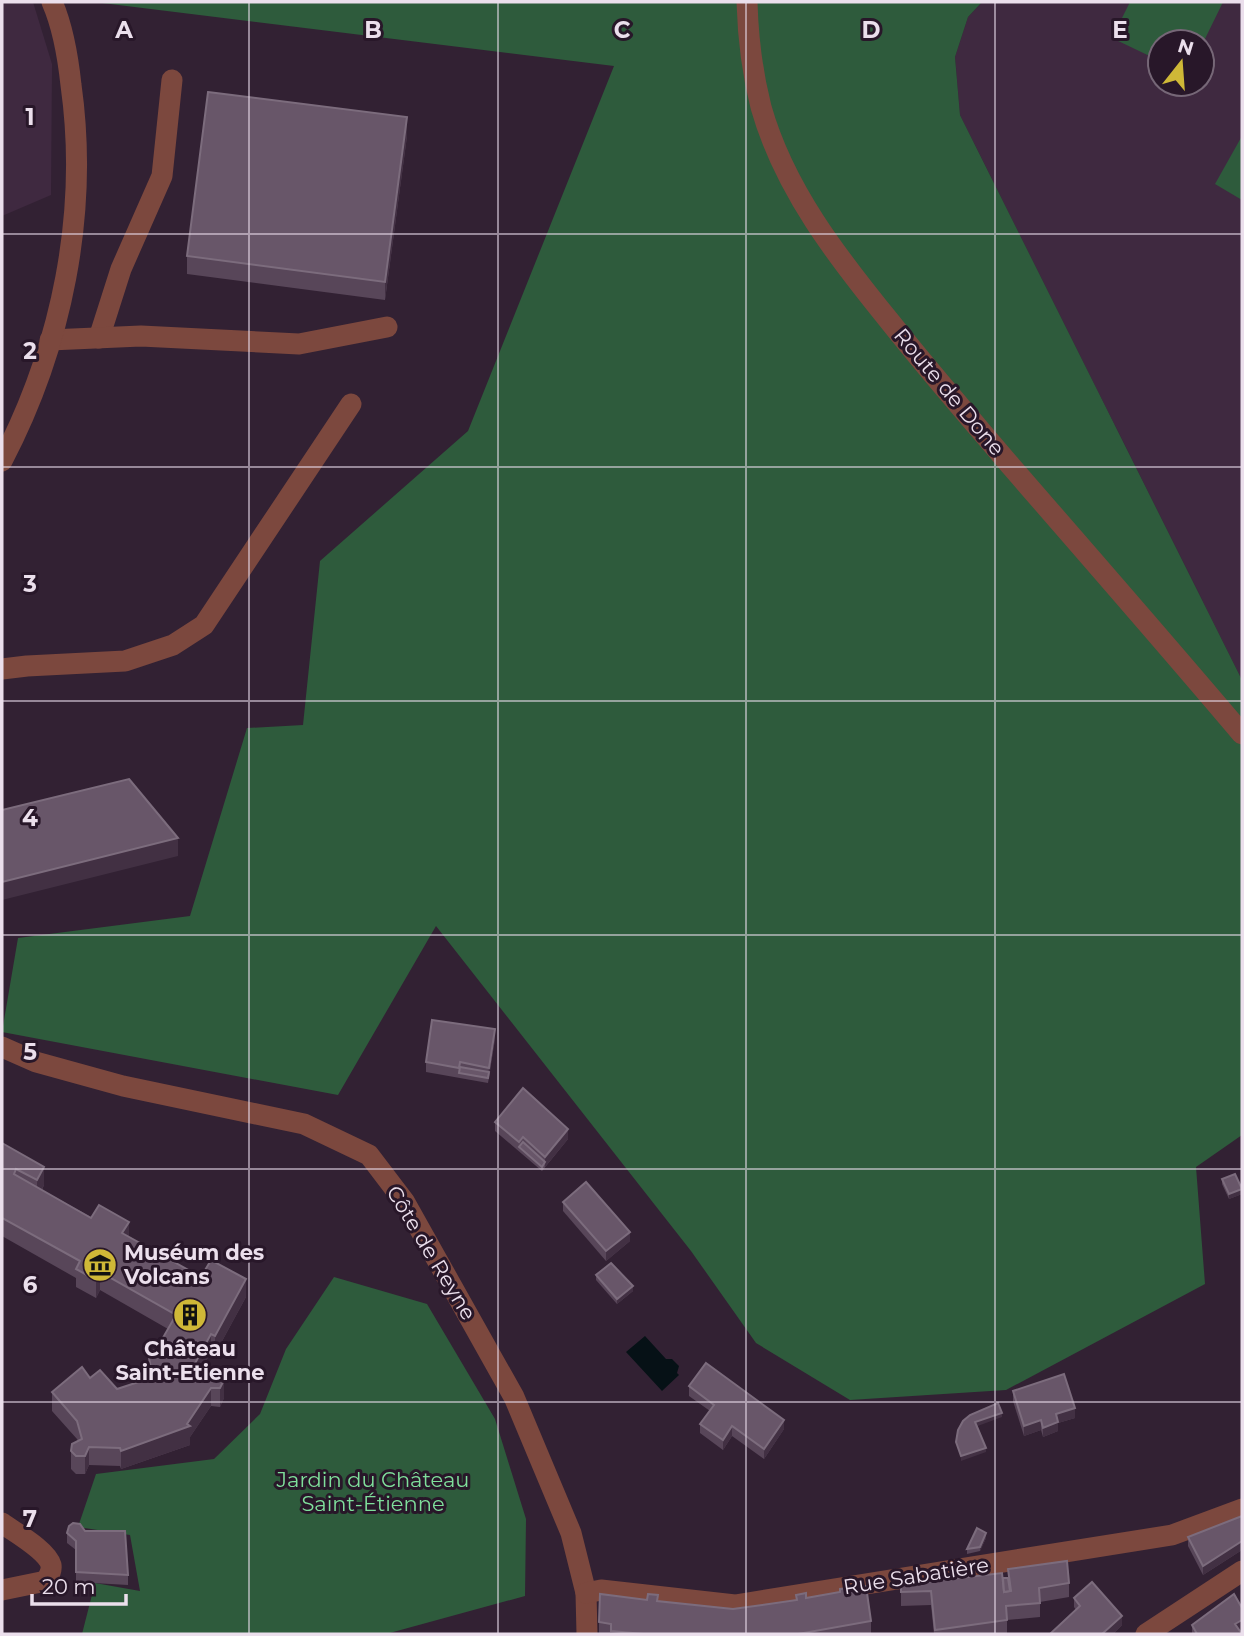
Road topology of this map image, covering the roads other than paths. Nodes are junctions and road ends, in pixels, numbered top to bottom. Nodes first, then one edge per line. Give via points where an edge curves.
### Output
1 (52, 2) edge
2 (747, 2) edge
3 (172, 80) dead end
4 (387, 327) dead end
5 (99, 338) junction
6 (50, 340) junction
7 (351, 404) dead end
8 (2, 461) edge
9 (2, 669) edge
10 (1242, 734) edge
11 (2, 1047) edge
12 (1242, 1509) edge
13 (2, 1523) edge
14 (1242, 1571) edge
15 (2, 1590) edge
16 (586, 1593) junction
17 (587, 1634) edge
18 (1146, 1634) edge

1 - 6 street via 68,62 77,139 74,227
2 - 10 street, Route de Done via 751,61 761,108 802,202 827,240 937,380
3 - 5 street via 162,176 121,269
4 - 5 street via 299,344
5 - 6 street
6 - 8 street via 35,392
7 - 9 street via 204,625 173,645 125,661
11 - 16 street, Côte de Reyne via 36,1062 123,1086 304,1124 369,1155 404,1201 513,1397 571,1534
12 - 16 street, Rue Sabatière via 1172,1535 734,1605 601,1590
13 - 15 street via 46,1556 51,1573 46,1581
14 - 18 street
16 - 17 street, Côte de Reyne

